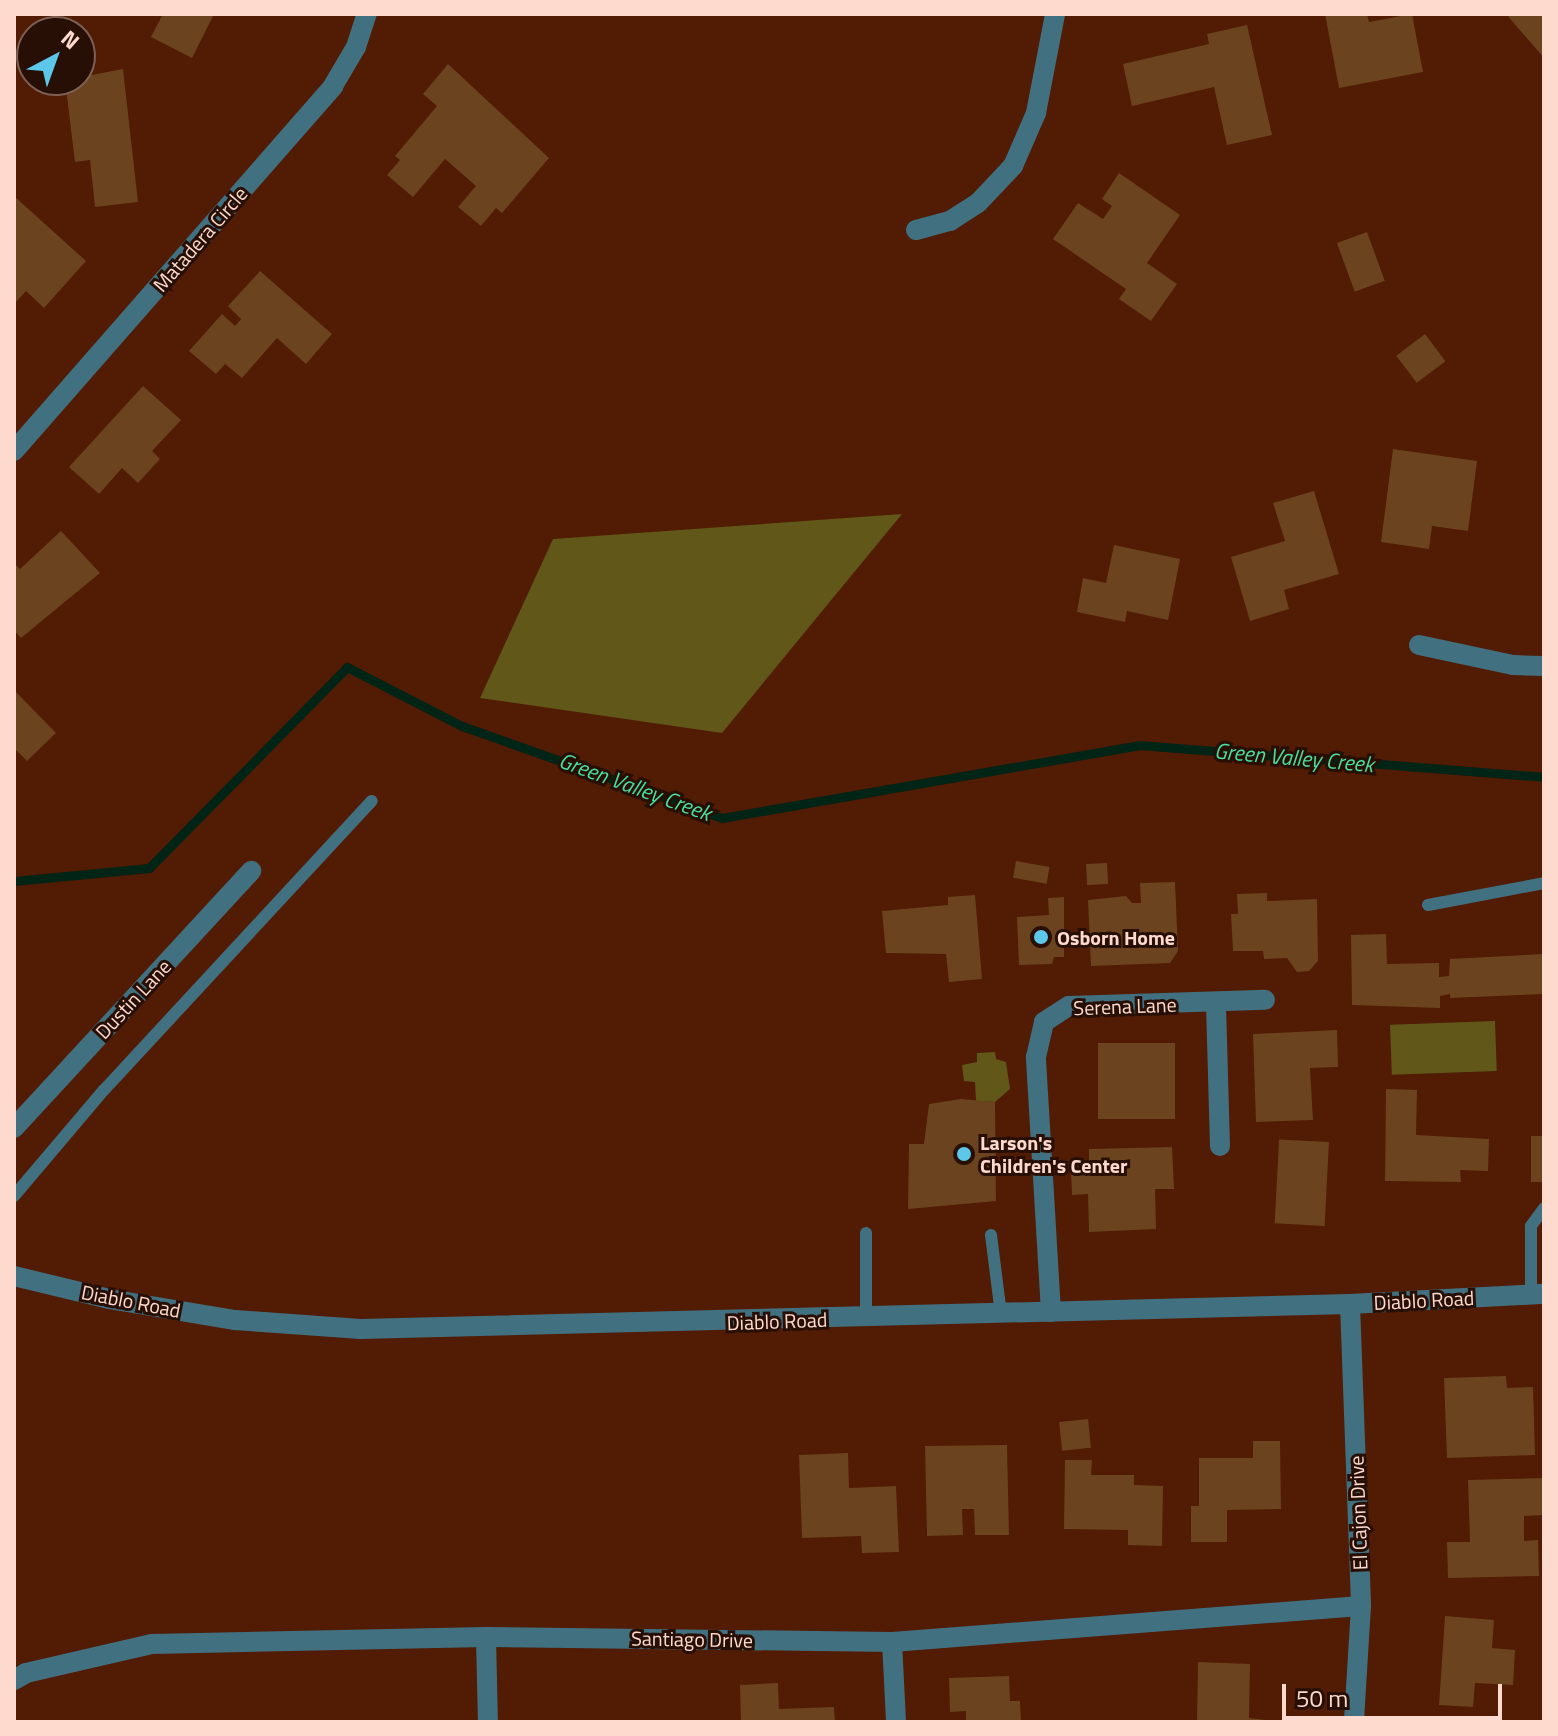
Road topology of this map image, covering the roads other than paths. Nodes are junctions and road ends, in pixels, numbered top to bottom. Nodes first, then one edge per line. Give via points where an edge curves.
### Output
1 (367, 14) edge
2 (1055, 14) edge
3 (916, 230) dead end
4 (14, 451) edge
5 (1419, 645) dead end
6 (1544, 666) edge
7 (372, 801) dead end
8 (251, 871) dead end
9 (1544, 883) edge
10 (1428, 905) dead end
11 (1265, 1000) dead end
12 (1216, 1004) junction
13 (14, 1128) edge
14 (1220, 1146) dead end
15 (14, 1196) edge
16 (1544, 1208) edge
17 (866, 1233) dead end
18 (991, 1235) dead end
19 (14, 1276) edge
20 (1537, 1294) edge
21 (1350, 1304) junction
22 (1051, 1312) junction
23 (1001, 1314) junction
24 (866, 1318) junction
25 (1361, 1606) junction
26 (486, 1637) junction
27 (892, 1642) junction
28 (20, 1677) edge
29 (488, 1722) edge
30 (896, 1722) edge
31 (1354, 1722) edge

1 - 4 street, Matadera Circle via 356,47 333,86
2 - 3 street via 1036,113 1013,166 978,203 950,221
5 - 6 street via 1513,665
7 - 15 lane via 104,1090
8 - 13 street, Dustin Lane
9 - 10 lane
11 - 12 street, Serena Lane
12 - 14 street
12 - 22 street, Serena Lane via 1069,1006 1044,1022 1036,1057
16 - 20 lane via 1531,1226
17 - 24 lane
18 - 23 lane
19 - 24 street, Diablo Road via 109,1299 235,1320 361,1329
20 - 21 street, Diablo Road
21 - 22 street, Diablo Road
21 - 25 street, El Cajon Drive
22 - 23 street, Diablo Road
23 - 24 street, Diablo Road
25 - 27 street, Santiago Drive
25 - 31 street, El Cajon Drive
26 - 27 street, Santiago Drive
26 - 28 street, Santiago Drive via 152,1644
26 - 29 street
27 - 30 street

